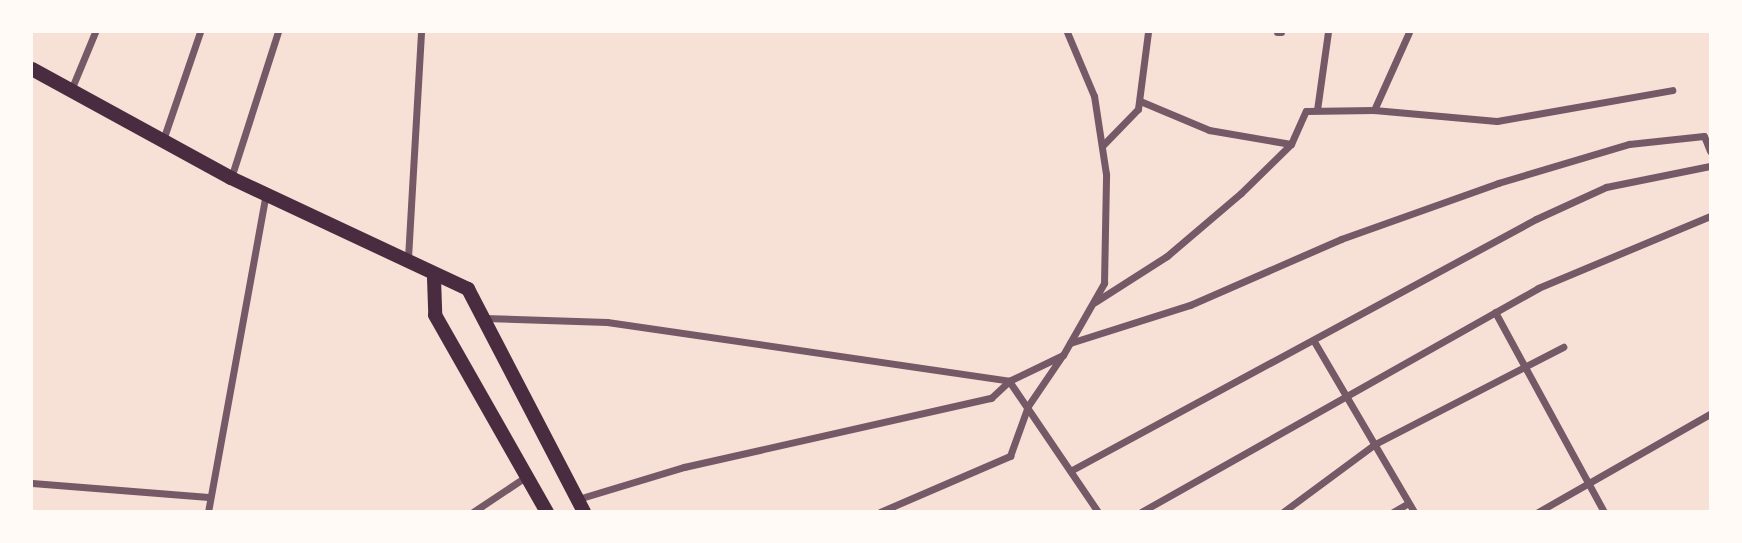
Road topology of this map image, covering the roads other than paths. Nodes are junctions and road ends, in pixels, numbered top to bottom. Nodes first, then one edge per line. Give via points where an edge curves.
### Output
1 (94, 32) edge
2 (200, 32) edge
3 (278, 32) edge
4 (421, 32) edge
5 (1067, 32) edge
6 (1148, 32) edge
7 (1328, 32) edge
8 (1409, 32) edge
9 (32, 69) edge
10 (71, 90) junction
11 (1672, 90) dead end
12 (1140, 101) junction
13 (1317, 110) junction
14 (1374, 110) junction
15 (163, 140) junction
16 (1290, 144) junction
17 (1103, 145) junction
18 (1710, 151) edge
19 (1710, 166) edge
20 (231, 178) junction
21 (266, 192) junction
22 (1710, 216) edge
23 (408, 258) junction
24 (434, 278) junction
25 (1092, 305) junction
26 (1495, 312) junction
27 (484, 318) junction
28 (1069, 343) junction
29 (1315, 343) junction
30 (1563, 348) dead end
31 (1063, 355) junction
32 (1526, 366) junction
33 (1009, 381) junction
34 (1346, 395) junction
35 (1028, 406) junction
36 (1710, 414) edge
37 (1375, 444) junction
38 (1072, 470) junction
39 (527, 476) junction
40 (1587, 481) junction
41 (32, 483) edge
42 (208, 497) junction
43 (1405, 505) junction
44 (581, 506) edge
45 (208, 512) edge
46 (473, 512) edge
47 (547, 512) edge
48 (880, 512) edge
49 (1098, 512) edge
50 (1141, 512) edge
51 (1283, 512) edge
52 (1392, 512) edge
53 (1414, 512) edge
54 (1538, 512) edge
55 (1604, 512) edge

1 - 10 street
2 - 15 street
3 - 20 street
4 - 23 street
5 - 17 street via 1094,96
6 - 12 street
7 - 13 street
8 - 14 street
9 - 10 main road
10 - 15 main road
11 - 14 street via 1497,121
12 - 16 street via 1209,130
12 - 17 street
13 - 14 street
13 - 16 street via 1306,111
15 - 20 main road
16 - 25 street via 1167,256
17 - 25 street via 1104,283
18 - 28 street via 1704,135 1629,144 1498,183 1341,239 1190,305
19 - 29 street via 1606,187
20 - 21 main road
21 - 23 main road
21 - 42 street
22 - 26 street via 1538,288
23 - 24 main road
24 - 27 main road via 468,289
24 - 39 main road via 435,315
25 - 28 street
26 - 32 street
26 - 34 street
27 - 33 street via 607,322
27 - 44 main road
28 - 31 street
29 - 34 street
29 - 38 street
30 - 32 street
31 - 33 street
31 - 35 street
32 - 37 street
32 - 40 street
33 - 35 street
33 - 44 street via 991,398 684,467
34 - 37 street
34 - 50 street
35 - 38 street
35 - 48 street via 1010,456
36 - 40 street
37 - 43 street
37 - 51 street
38 - 49 street
39 - 46 street
39 - 47 main road
40 - 54 street
40 - 55 street
41 - 42 street
42 - 45 street
43 - 52 street
43 - 53 street

